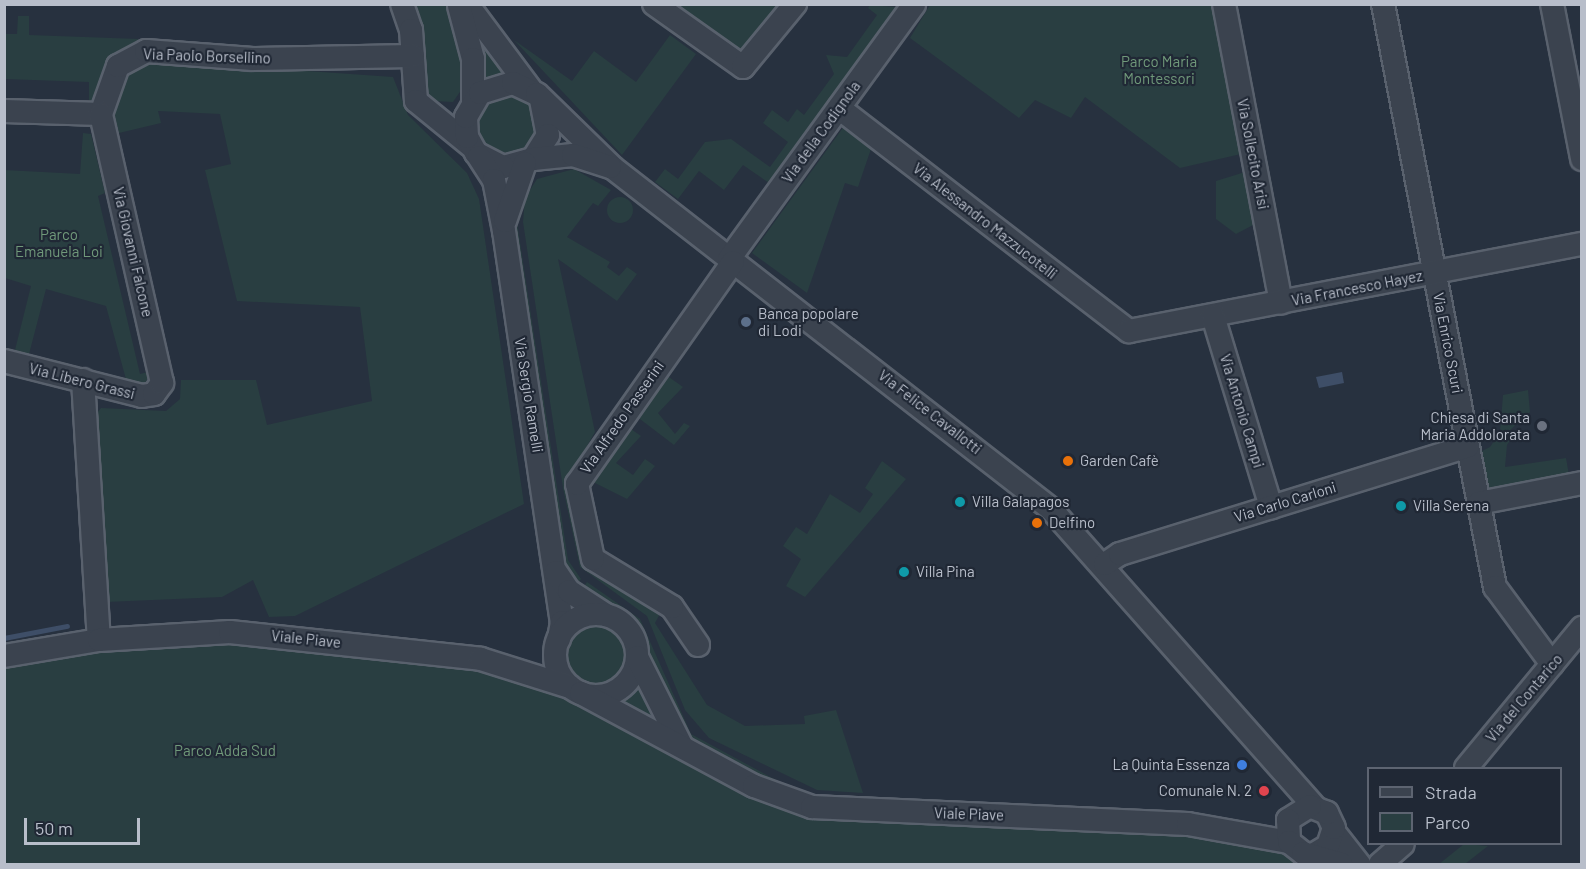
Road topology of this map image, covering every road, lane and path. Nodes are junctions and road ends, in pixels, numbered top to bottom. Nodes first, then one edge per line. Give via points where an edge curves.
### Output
1 (402, 4) edge
2 (458, 4) edge
3 (467, 4) edge
4 (654, 4) edge
5 (795, 4) edge
6 (914, 4) edge
7 (1224, 4) edge
8 (1383, 4) edge
9 (1552, 4) edge
10 (413, 56) junction
11 (536, 95) junction
12 (471, 104) junction
13 (839, 108) junction
14 (4, 111) edge
15 (425, 111) junction
16 (101, 114) junction
17 (473, 149) junction
18 (1581, 159) edge
19 (529, 161) junction
20 (613, 168) junction
21 (504, 231) junction
22 (1581, 244) edge
23 (731, 260) junction
24 (1434, 273) junction
25 (1281, 303) junction
26 (1213, 316) junction
27 (1132, 331) joint
28 (4, 361) edge
29 (82, 380) junction
30 (159, 389) joint
31 (1468, 446) junction
32 (1581, 483) edge
33 (1479, 503) junction
34 (1271, 507) junction
35 (553, 559) junction
36 (1105, 564) junction
37 (606, 615) junction
38 (1581, 628) edge
39 (99, 640) junction
40 (558, 642) junction
41 (698, 645) dead end
42 (4, 656) edge
43 (637, 657) junction
44 (1552, 664) junction
45 (512, 665) junction
46 (575, 690) junction
47 (694, 754) junction
48 (1467, 767) edge
49 (1276, 768) junction
50 (1314, 806) junction
51 (1289, 828) junction
52 (1334, 832) junction
53 (1401, 845) edge
54 (1313, 855) junction
55 (1341, 864) edge
56 (1359, 864) edge
57 (1380, 864) edge

1 - 10 street
2 - 12 street via 473,59
3 - 11 street, Via Felice Cavallotti
4 - 5 street via 743,66
6 - 13 street, Via della Codignola
7 - 25 street, Via Sollecito Arisi
8 - 24 street, Via Enrico Scuri
9 - 18 street
10 - 15 street via 413,92
10 - 16 street, Via Paolo Borsellino via 253,59 146,51 118,66
11 - 12 street via 498,84
11 - 19 street, Via Felice Cavallotti via 549,135
11 - 20 street, Via Felice Cavallotti
12 - 15 street via 453,114
12 - 17 street via 466,128
13 - 23 street, Via della Codignola
13 - 27 street, Via Alessandro Mazzucotelli
14 - 16 street
15 - 17 street
16 - 30 street, Via Giovanni Falcone via 162,373
17 - 19 street via 503,167
17 - 21 street, Via Sergio Ramelli via 494,180
19 - 20 street via 573,155
19 - 21 street, Via Sergio Ramelli via 508,204
20 - 23 street, Via Felice Cavallotti
21 - 35 street, Via Sergio Ramelli
22 - 24 street, Via Francesco Hayez
23 - 36 street, Via Felice Cavallotti via 1012,476
23 - 41 street, Via Alfredo Passerini via 577,484 592,559 672,607
24 - 25 street, Via Francesco Hayez
24 - 31 street, Via Enrico Scuri
25 - 26 street, Via Francesco Hayez
26 - 27 street, Via Francesco Hayez
26 - 34 street, Via Antonio Campi
28 - 29 street, Via Libero Grassi
29 - 30 street, Via Libero Grassi via 142,396
29 - 39 street
31 - 33 street, Via Enrico Scuri
31 - 34 street, Via Carlo Carloni
32 - 33 street
33 - 44 street, Via Enrico Scuri via 1499,595
34 - 36 street, Via Carlo Carloni via 1120,554
35 - 37 street, Via Sergio Ramelli via 564,587
35 - 40 street, Via Sergio Ramelli via 562,622
36 - 49 street, Via Felice Cavallotti
37 - 40 street, Viale Piave via 578,619
37 - 43 street, Viale Piave via 629,631
38 - 44 street, Via del Contarico
39 - 42 street, Viale Piave
39 - 45 street, Viale Piave via 230,632
40 - 45 street, Viale Piave via 536,661
40 - 46 street via 557,668
43 - 46 street, Viale Piave via 618,690
43 - 47 street, Viale Piave via 670,731
44 - 48 street, Via del Contarico
45 - 46 street, Viale Piave
46 - 47 street, Viale Piave
47 - 51 street, Viale Piave via 773,795 823,809 1158,822 1255,832
49 - 50 street, Via Felice Cavallotti
49 - 51 street, Via Felice Cavallotti
50 - 51 street
50 - 52 street, Via Felice Cavallotti via 1330,816
51 - 54 street, Viale Piave
52 - 54 street via 1328,846
52 - 56 street
53 - 57 street
54 - 55 street

